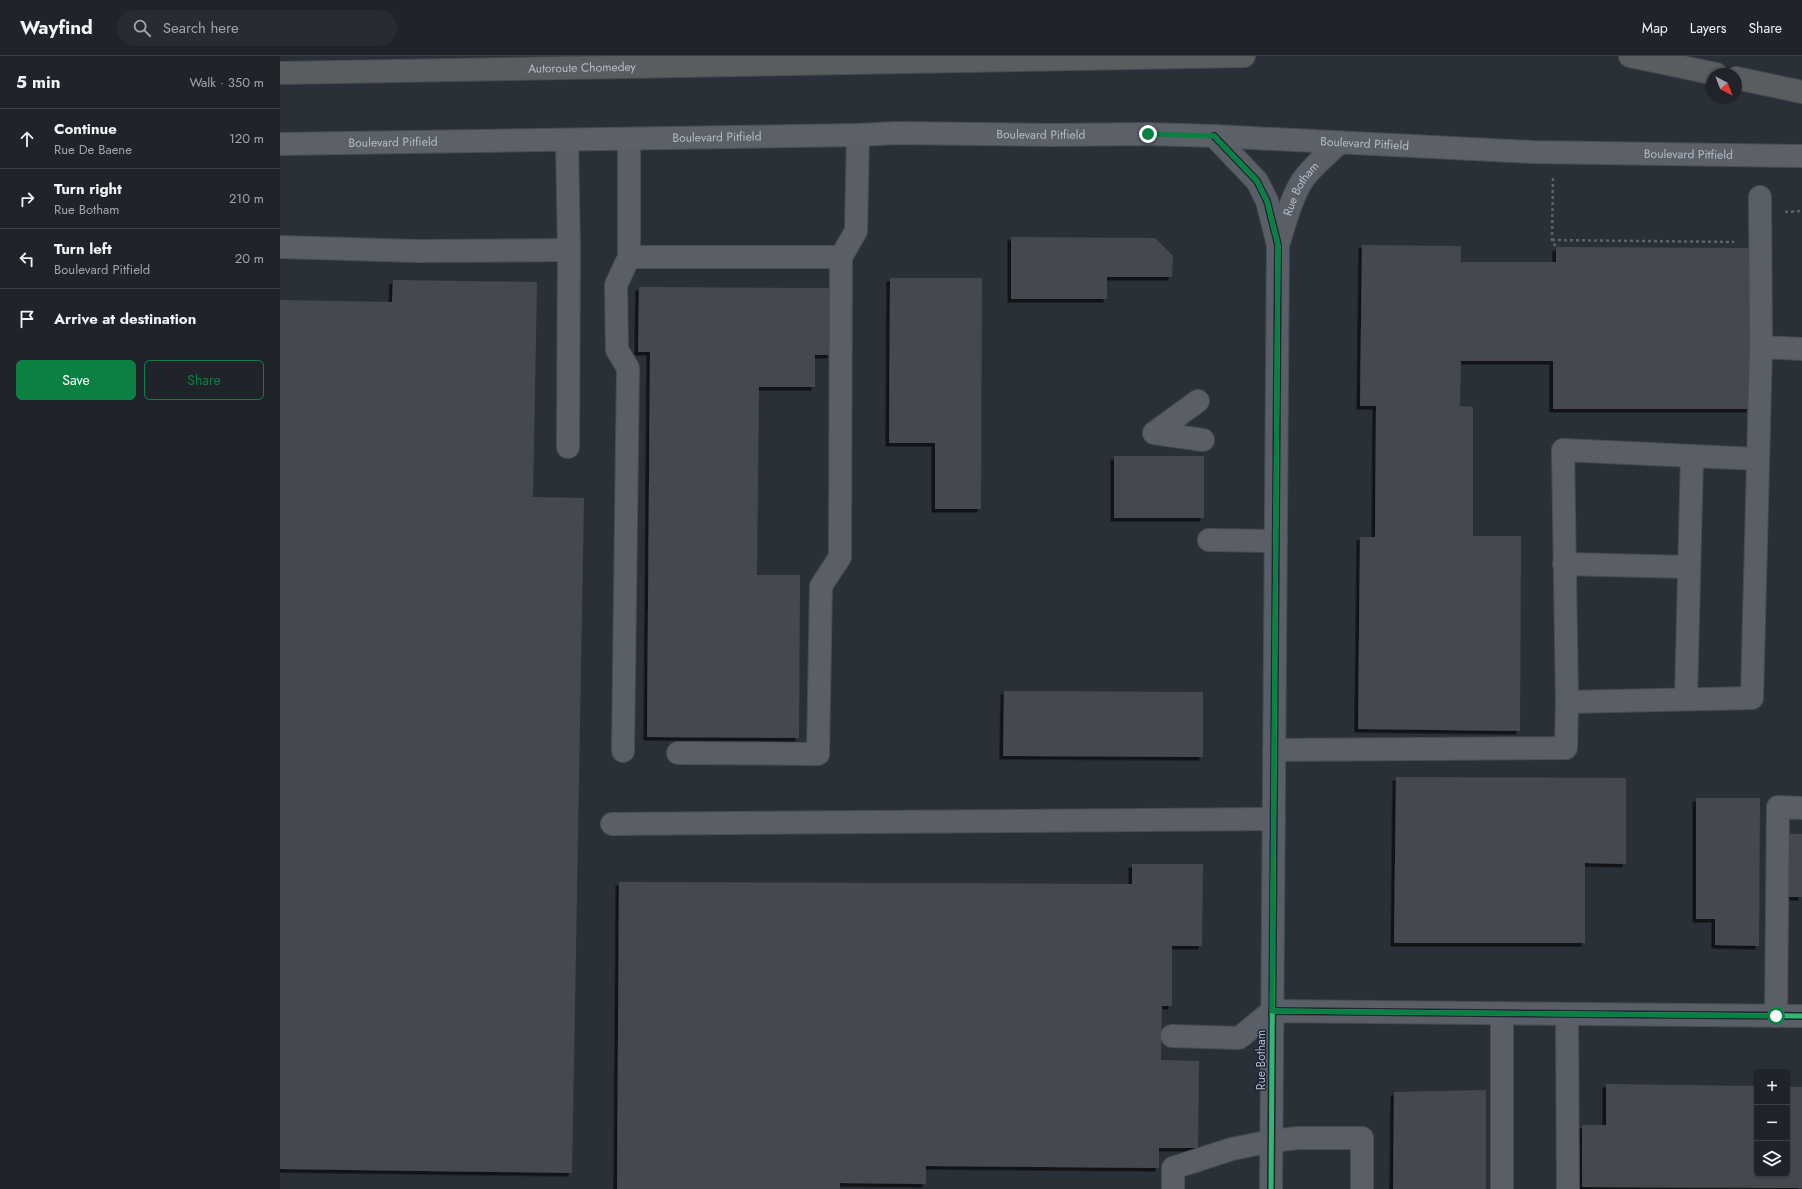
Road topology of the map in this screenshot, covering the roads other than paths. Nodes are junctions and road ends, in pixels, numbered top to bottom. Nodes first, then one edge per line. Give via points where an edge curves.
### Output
1 (1244, 56) edge
2 (1630, 56) edge
3 (1706, 72) edge
4 (280, 73) edge
5 (1742, 79) edge
6 (1802, 92) edge
7 (858, 135) junction
8 (1214, 136) junction
9 (629, 139) junction
10 (567, 140) junction
11 (1339, 143) junction
12 (280, 144) edge
13 (1802, 156) edge
14 (1760, 197) dead end
15 (1278, 245) junction
16 (280, 247) edge
17 (568, 250) junction
18 (629, 257) junction
19 (841, 257) junction
20 (1761, 347) junction
21 (1802, 349) edge
22 (1198, 400) dead end
23 (1203, 440) dead end
24 (568, 447) dead end
25 (1692, 456) junction
26 (1758, 459) junction
27 (1209, 540) dead end
28 (1276, 541) junction
29 (1564, 564) junction
30 (1689, 567) junction
31 (1686, 699) junction
32 (1567, 702) junction
33 (1274, 750) junction
34 (624, 751) dead end
35 (678, 753) dead end
36 (1802, 808) edge
37 (1274, 819) junction
38 (612, 824) dead end
39 (1272, 1011) junction
40 (1502, 1013) junction
41 (1567, 1014) junction
42 (1776, 1016) junction
43 (1802, 1016) edge
44 (1172, 1036) dead end
45 (1271, 1141) junction
46 (1173, 1189) edge
47 (1270, 1189) edge
48 (1362, 1189) edge
49 (1502, 1189) edge
50 (1568, 1189) edge

1 - 4 highway, Autoroute Chomedey
2 - 3 highway
5 - 6 highway
7 - 8 main road, Boulevard Pitfield via 897,133
7 - 9 main road, Boulevard Pitfield
7 - 19 street via 856,231
8 - 11 main road, Boulevard Pitfield
8 - 15 street, Rue Botham via 1257,181 1267,201
9 - 10 main road, Boulevard Pitfield
9 - 18 street
10 - 12 main road, Boulevard Pitfield
10 - 17 street
11 - 13 main road, Boulevard Pitfield via 1585,154
11 - 15 street, Rue Botham via 1302,181
14 - 20 street
15 - 28 street, Rue Botham
16 - 17 street via 417,251
17 - 24 street
18 - 19 street
18 - 34 street via 616,285 617,350 628,368
19 - 35 street via 840,557 821,586 818,754
20 - 21 street
20 - 26 street
22 - 23 street via 1154,433
25 - 26 street
25 - 29 street via 1563,450
25 - 30 street
26 - 31 street via 1752,698
27 - 28 street
28 - 33 street, Rue Botham
29 - 30 street
29 - 32 street
30 - 31 street
31 - 32 street
32 - 33 street via 1566,748
33 - 37 street, Rue Botham
36 - 42 street via 1778,807
37 - 38 street
37 - 39 street, Rue Botham
39 - 40 street
39 - 44 street via 1239,1038
39 - 45 street, Rue Botham
40 - 41 street
40 - 49 street
41 - 42 street
41 - 50 street
42 - 43 street
45 - 46 street via 1225,1151 1173,1168
45 - 47 street, Rue Botham
45 - 48 street via 1298,1138 1362,1138

